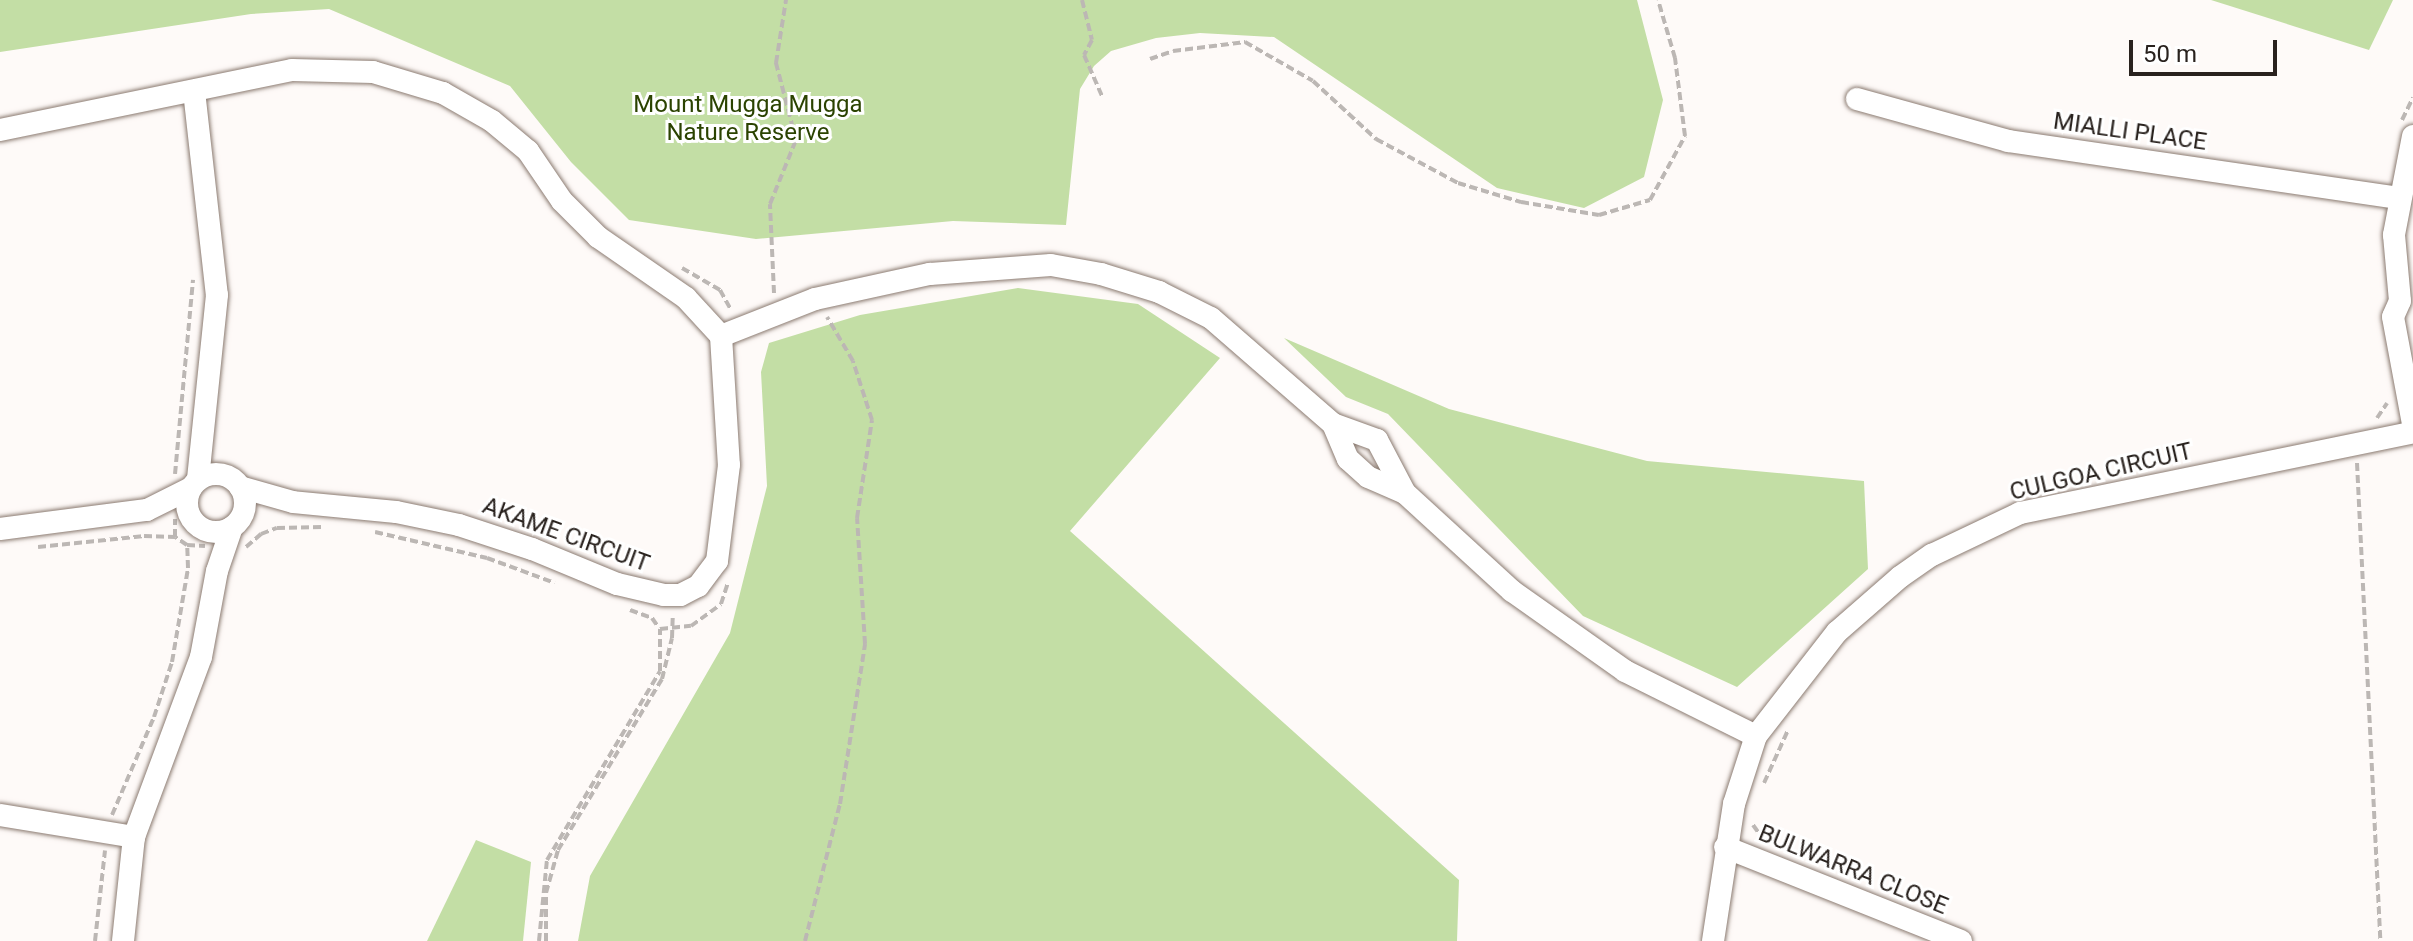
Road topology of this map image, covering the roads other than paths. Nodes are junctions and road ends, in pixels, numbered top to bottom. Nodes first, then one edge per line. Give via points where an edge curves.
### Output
1 (194, 91) junction
2 (1857, 99) dead end
3 (0, 130) edge
4 (2413, 136) edge
5 (2400, 198) junction
6 (2407, 305) edge
7 (730, 325) junction
8 (1333, 424) junction
9 (2413, 424) edge
10 (2413, 432) edge
11 (205, 438) junction
12 (233, 481) junction
13 (1405, 493) junction
14 (293, 502) junction
15 (200, 520) junction
16 (0, 529) edge
17 (1762, 728) junction
18 (0, 815) edge
19 (134, 837) junction
20 (1725, 847) junction
21 (123, 941) edge
22 (1713, 941) edge
23 (1961, 941) edge

1 - 3 street
1 - 7 street via 292,70 373,72 443,93 492,121 528,151 562,201 598,237
1 - 11 street via 217,295
2 - 5 street, MIALLI PLACE via 2008,141
4 - 5 street
5 - 6 street via 2394,235
6 - 9 street via 2393,317
7 - 8 street via 775,303 930,274 1051,265 1159,292 1211,318
7 - 14 street, AKAME CIRCUIT via 729,465 717,561 698,586 673,595 617,584 459,525 396,512
8 - 13 street via 1348,459 1368,477
8 - 13 street via 1377,440
10 - 17 street, CULGOA CIRCUIT via 2020,513 1932,555 1900,577 1837,632
11 - 12 street
11 - 15 street
12 - 14 street, AKAME CIRCUIT
12 - 15 street via 207,475
12 - 15 street via 245,504
13 - 17 street via 1512,591 1625,671
14 - 15 street, AKAME CIRCUIT
15 - 16 street, AKAME CIRCUIT via 147,510
15 - 19 street via 217,571 201,657
17 - 20 street, CULGOA CIRCUIT via 1734,804
18 - 19 street
19 - 21 street
20 - 22 street, CULGOA CIRCUIT
20 - 23 street, BULWARRA CLOSE

